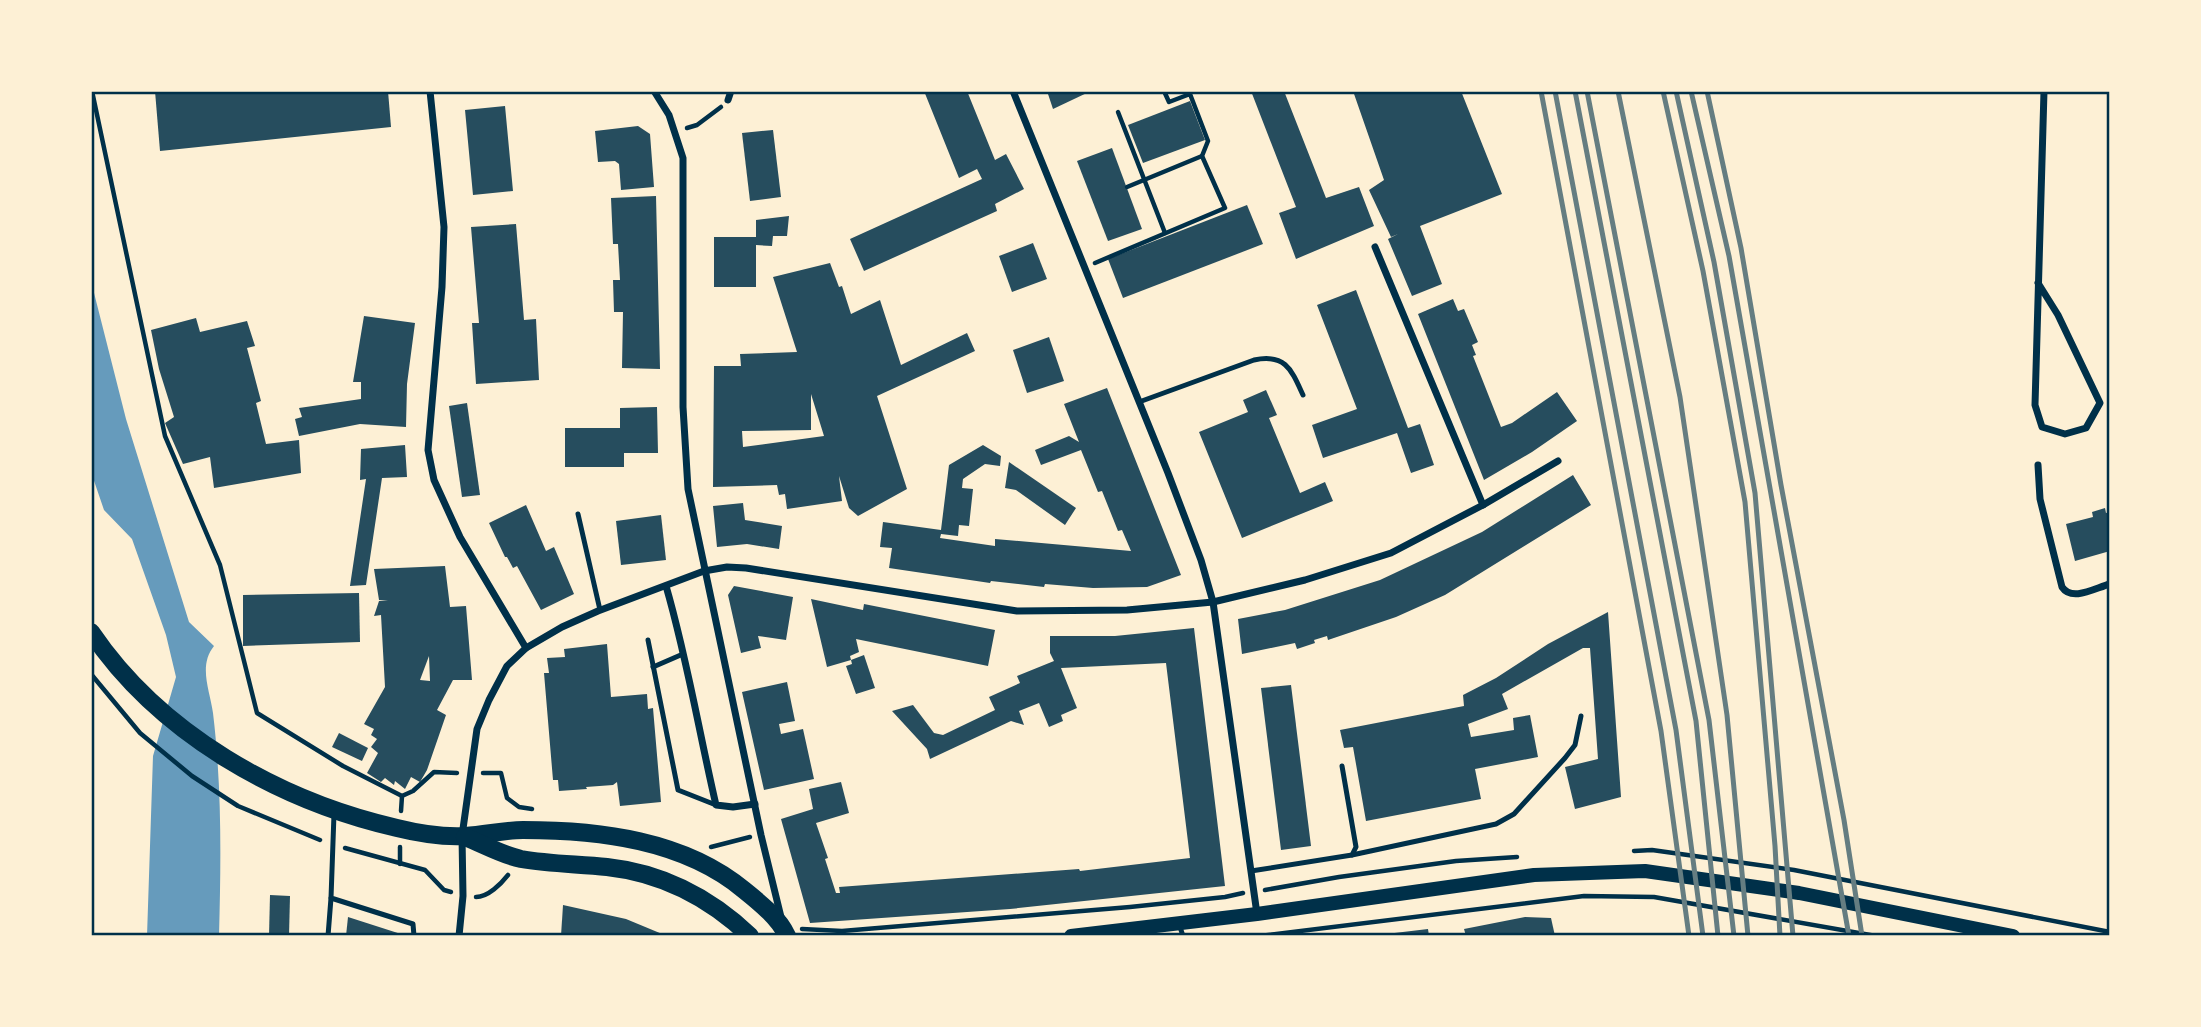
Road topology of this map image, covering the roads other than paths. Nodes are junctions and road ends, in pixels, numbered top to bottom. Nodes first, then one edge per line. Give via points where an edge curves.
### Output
1 (430, 91) edge
2 (654, 91) edge
3 (731, 91) edge
4 (1013, 91) edge
5 (2044, 91) edge
6 (728, 100) road end
7 (1375, 247) dead end
8 (2038, 284) junction
9 (1303, 395) dead end
10 (1139, 402) junction
11 (1558, 461) dead end
12 (2038, 465) dead end
13 (1483, 505) junction
14 (578, 514) dead end
15 (705, 570) junction
16 (2110, 584) edge
17 (666, 586) junction
18 (1213, 601) junction
19 (600, 610) junction
20 (91, 632) edge
21 (648, 640) dead end
22 (526, 648) junction
23 (682, 654) junction
24 (653, 667) junction
25 (1581, 716) dead end
26 (1342, 766) dead end
27 (755, 804) junction
28 (716, 805) junction
29 (334, 811) junction
30 (462, 836) junction
31 (1352, 855) junction
32 (1251, 872) junction
33 (331, 898) junction
34 (1257, 914) junction
35 (1181, 930) edge
36 (785, 932) edge
37 (328, 936) edge
38 (414, 936) edge
39 (460, 936) edge
40 (750, 936) edge
41 (1071, 936) edge
42 (2013, 936) edge

1 - 22 street via 444,227 428,450 434,480 460,537
2 - 15 street via 676,132 683,158 683,407 688,489
3 - 6 street
4 - 10 street
5 - 8 street
7 - 13 street
8 - 8 street via 2035,405 2042,427 2065,434 2086,428 2100,403
9 - 10 lane via 1291,370 1268,358
10 - 18 street
11 - 13 street
12 - 16 street via 2040,499 2065,592 2073,595
13 - 18 street via 1391,553 1305,580
14 - 19 lane
15 - 17 street
15 - 18 street via 746,568 1017,611 1127,610
15 - 27 street
17 - 19 street
17 - 23 street
18 - 32 street
19 - 22 street
20 - 29 main road via 146,697 202,743 293,795
21 - 24 lane
22 - 30 street via 507,666 477,729
23 - 24 lane
23 - 28 street
24 - 28 lane via 678,790
25 - 31 lane via 1575,745 1514,814 1496,824
26 - 31 lane via 1356,847
27 - 28 street
27 - 36 street
29 - 30 main road via 399,829
29 - 33 lane
30 - 36 main road via 522,830 649,843 688,856 734,881
30 - 39 street
30 - 40 main road via 519,859 647,874 682,887
31 - 32 lane
32 - 34 street
33 - 37 lane
33 - 38 lane via 413,924
34 - 35 main road
34 - 42 main road via 1534,875 1644,871 1800,893
35 - 41 main road

